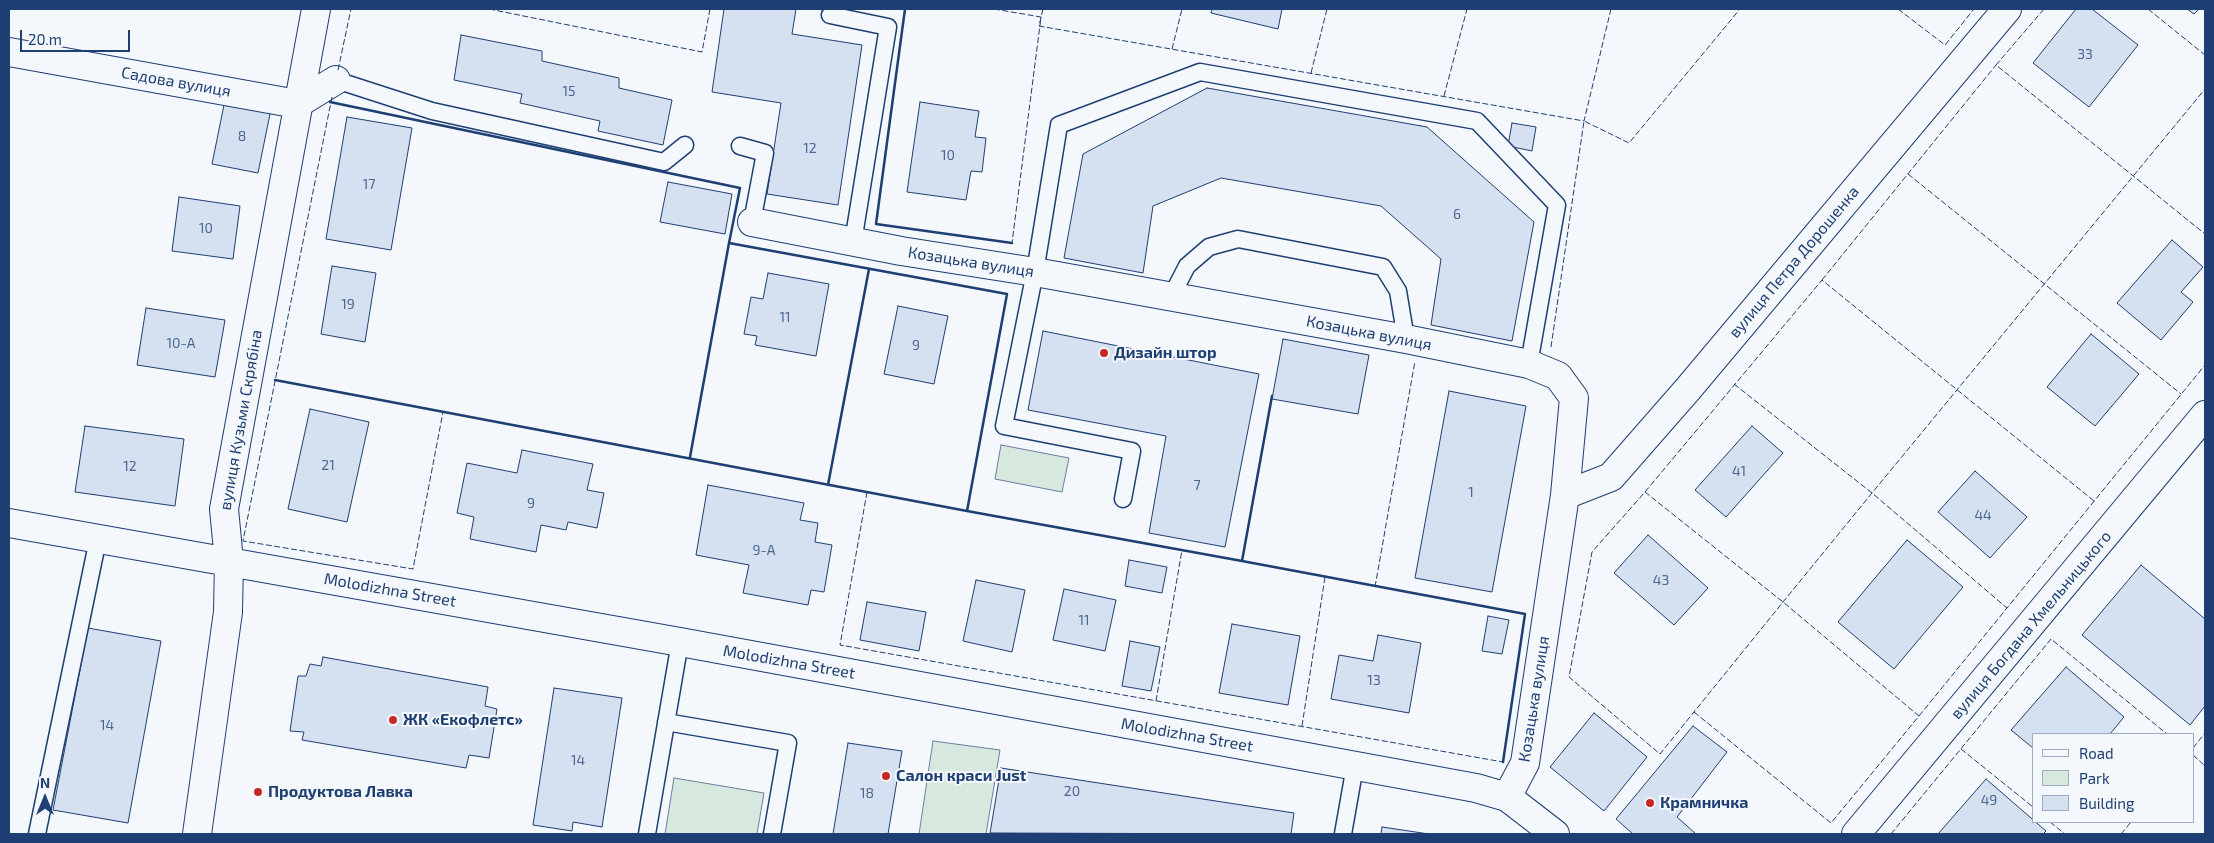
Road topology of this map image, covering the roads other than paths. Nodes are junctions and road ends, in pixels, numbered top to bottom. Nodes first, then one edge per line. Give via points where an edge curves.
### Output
1 (316, 9) edge
2 (2007, 9) edge
3 (830, 15) dead end
4 (9, 52) edge
5 (336, 80) joint
6 (297, 104) junction
7 (685, 145) dead end
8 (740, 146) dead end
9 (752, 222) joint
10 (853, 242) junction
11 (1035, 272) junction
12 (1171, 297) junction
13 (1406, 339) junction
14 (1529, 364) junction
15 (2205, 415) edge
16 (1565, 495) junction
17 (1123, 500) dead end
18 (9, 523) edge
19 (98, 539) junction
20 (229, 562) junction
21 (680, 642) junction
22 (666, 722) junction
23 (1355, 766) junction
24 (1507, 797) junction
25 (37, 834) edge
26 (197, 834) edge
27 (647, 834) edge
28 (772, 834) edge
29 (1343, 834) edge
30 (1555, 834) edge
31 (1856, 834) edge

1 - 6 street, вулиця Кузьми Скрябіна
2 - 16 street, вулиця Петра Дорошенка via 1611,477
3 - 10 lane via 888,27
4 - 6 street, Садова вулиця
5 - 6 street
5 - 7 lane via 432,111 664,162
6 - 20 street, вулиця Кузьми Скрябіна via 224,509
8 - 9 lane via 765,153
9 - 10 street, Козацька вулиця
10 - 11 street, Козацька вулиця
11 - 12 street, Козацька вулиця
11 - 14 lane via 1059,125 1200,72 1477,121 1557,205
11 - 17 lane via 1004,426 1132,451
12 - 13 street, Козацька вулиця
12 - 13 lane via 1187,266 1209,246 1238,238 1383,267 1398,291
13 - 14 street, Козацька вулиця
14 - 16 street, Козацька вулиця via 1558,376 1574,398
15 - 31 street, вулиця Богдана Хмельницького
16 - 24 street, Козацька вулиця via 1525,764
18 - 19 street, Molodizhna Street
19 - 20 street, Molodizhna Street
19 - 25 lane
20 - 21 street, Molodizhna Street
20 - 26 street, вулиця Кузьми Скрябіна via 228,612
21 - 22 lane
21 - 23 street, Molodizhna Street
22 - 27 lane
22 - 28 lane via 788,743
23 - 24 street, Molodizhna Street via 1476,788
23 - 29 lane
24 - 30 street, Molodizhna Street

